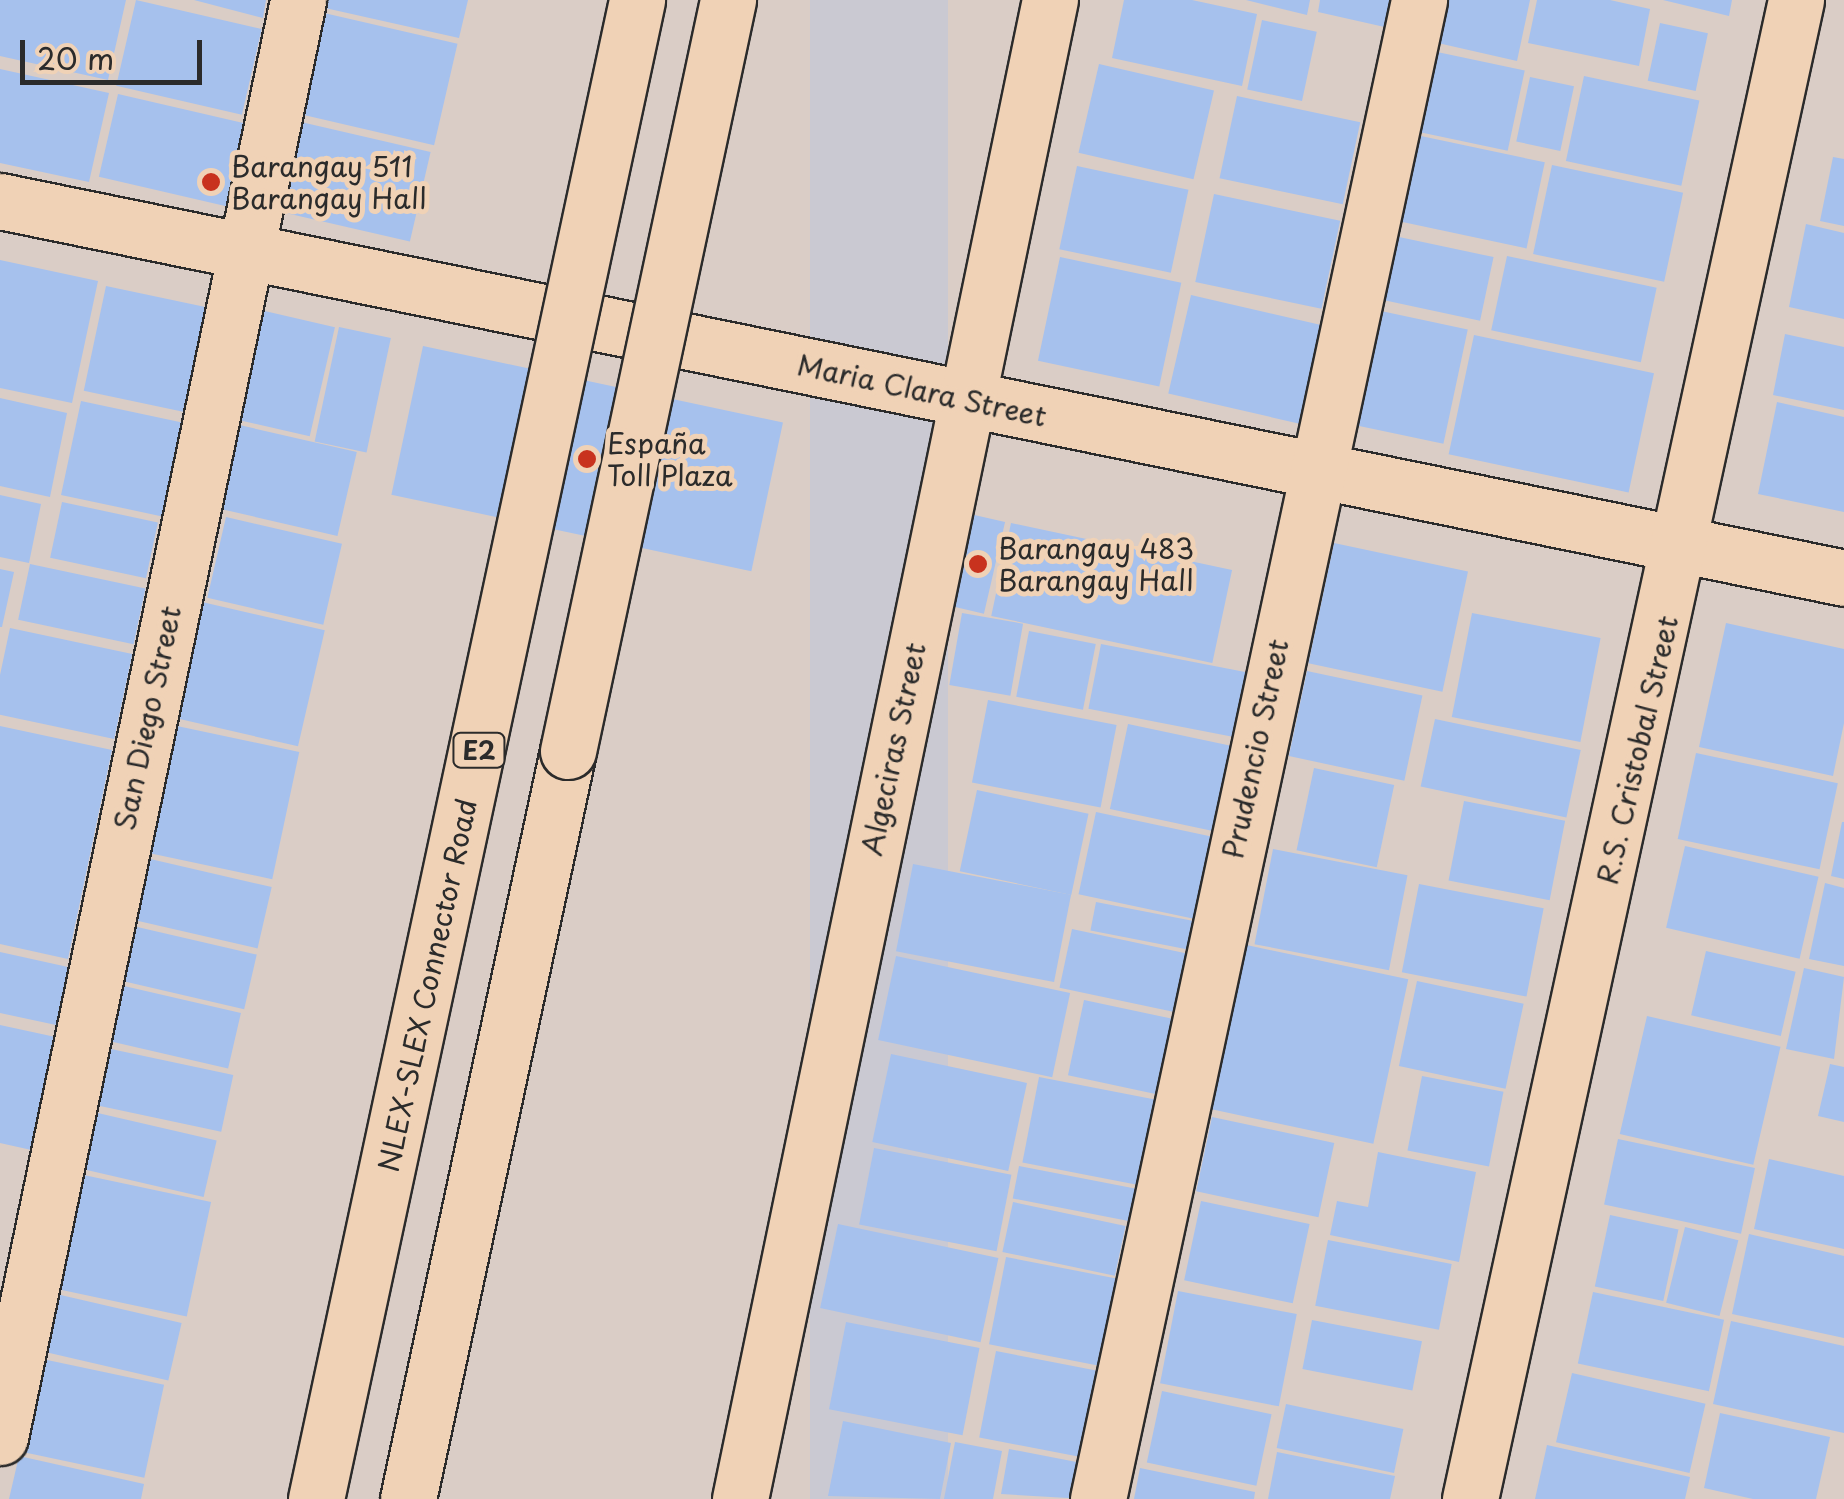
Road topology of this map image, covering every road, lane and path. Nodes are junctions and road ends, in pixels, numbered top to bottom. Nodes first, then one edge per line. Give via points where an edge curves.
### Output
1 (298, 0) edge
2 (636, 0) edge
3 (728, 0) edge
4 (1050, 0) edge
5 (1419, 0) edge
6 (1796, 0) edge
7 (0, 201) edge
8 (243, 251) junction
9 (964, 399) junction
10 (1314, 470) junction
11 (1682, 546) junction
12 (1844, 578) edge
13 (0, 1437) edge
14 (316, 1499) edge
15 (408, 1499) edge
16 (740, 1499) edge
17 (1098, 1499) edge
18 (1470, 1499) edge

1 - 8 main road, San Diego Street
2 - 14 main road, NLEX-SLEX Connector Road / E2, bridge
3 - 15 main road, bridge
4 - 9 main road, Algeciras Street
5 - 10 main road, Prudencio Street
6 - 11 main road, R.S. Cristobal Street
7 - 8 main road, Maria Clara Street
8 - 9 main road, Maria Clara Street
8 - 13 main road, San Diego Street
9 - 10 main road, Maria Clara Street
9 - 16 main road, Algeciras Street
10 - 11 main road, Maria Clara Street
10 - 17 main road, Prudencio Street
11 - 12 main road, Maria Clara Street
11 - 18 main road, R.S. Cristobal Street

